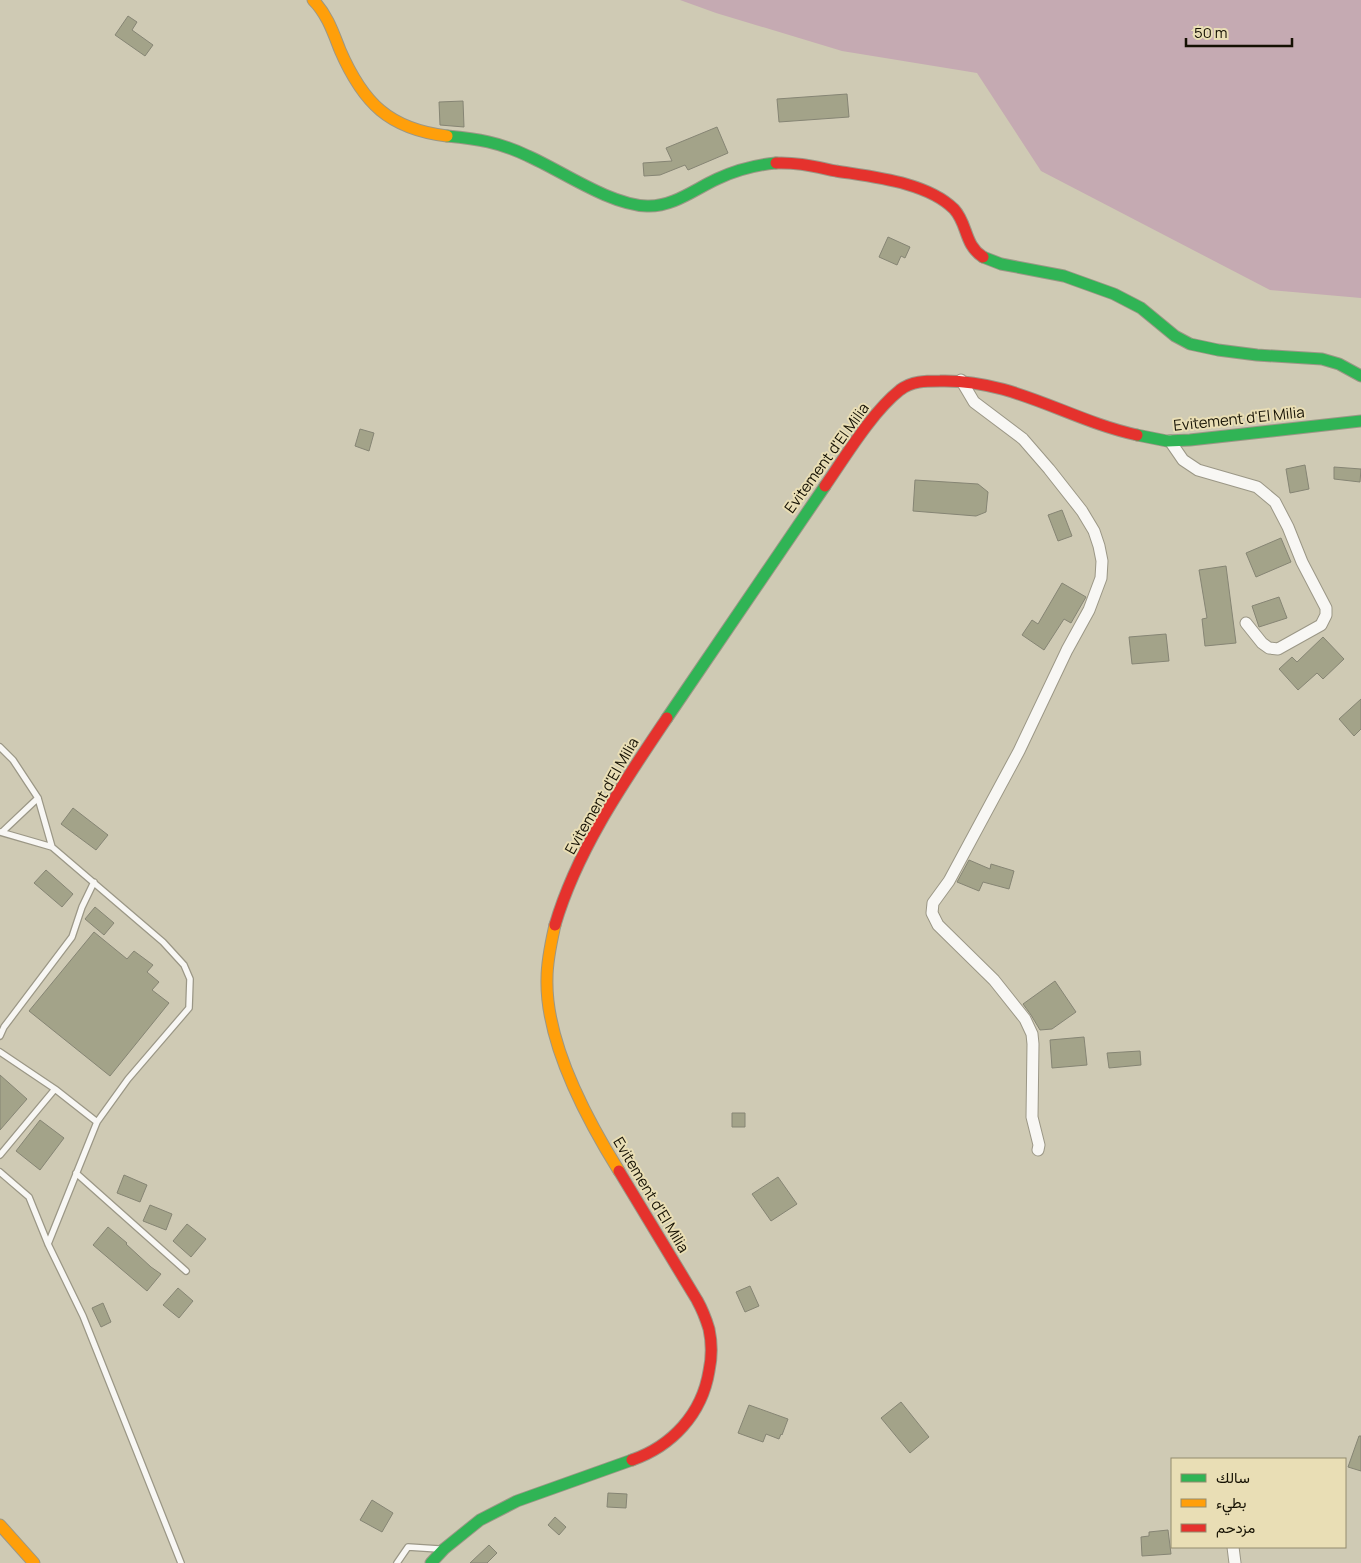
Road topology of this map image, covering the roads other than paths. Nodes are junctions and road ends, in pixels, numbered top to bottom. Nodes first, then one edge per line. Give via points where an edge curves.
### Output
1 (313, 0) edge
2 (1361, 376) edge
3 (961, 380) junction
4 (1361, 421) edge
5 (1170, 441) junction
6 (1246, 623) dead end
7 (0, 747) edge
8 (38, 798) junction
9 (1, 832) edge
10 (52, 846) junction
11 (94, 882) junction
12 (0, 1036) edge
13 (0, 1052) edge
14 (55, 1089) junction
15 (97, 1122) junction
16 (1038, 1150) dead end
17 (0, 1155) edge
18 (0, 1172) edge
19 (76, 1173) junction
20 (48, 1244) junction
21 (186, 1270) dead end
22 (0, 1525) edge
23 (1233, 1548) edge
24 (444, 1549) junction
25 (34, 1563) edge
26 (180, 1563) edge
27 (397, 1563) edge
28 (431, 1563) edge
29 (1235, 1563) edge

1 - 2 main road via 325,13 343,56 368,98 377,109 408,126 446,136 495,142 596,190 647,207 665,204 729,173 767,164 801,164 899,184 938,197 955,209 970,245 985,259 1061,275 1132,302 1185,342 1237,354 1314,358 1348,368
3 - 5 main road, Evitement d'El Milia via 1005,388 1116,430
3 - 16 street via 974,402 1023,439 1069,493 1094,531 1102,561 1101,578 1088,610 1019,751 932,908 938,925 994,980 1025,1019 1032,1034 1032,1117
3 - 24 main road, Evitement d'El Milia via 908,385 874,417 627,779 586,850 565,898 549,947 547,994 567,1072 588,1119 701,1309 709,1328 711,1367 697,1409 681,1431 658,1449 517,1501 480,1520
4 - 5 main road, Evitement d'El Milia
5 - 6 street via 1183,460 1198,470 1257,487 1275,502 1326,608 1321,625 1278,649 1262,643
7 - 8 lane via 13,760
8 - 9 lane
8 - 10 lane
9 - 10 lane
10 - 11 lane
11 - 12 lane via 72,937
11 - 15 lane via 163,942 184,964 190,979 189,1008 128,1079
13 - 14 lane
14 - 15 lane
14 - 17 lane
15 - 19 lane
18 - 20 lane via 29,1198
19 - 20 lane
19 - 21 lane
20 - 26 lane via 83,1316
22 - 25 main road
23 - 29 street
24 - 27 lane via 408,1548
24 - 28 main road, Evitement d'El Milia

